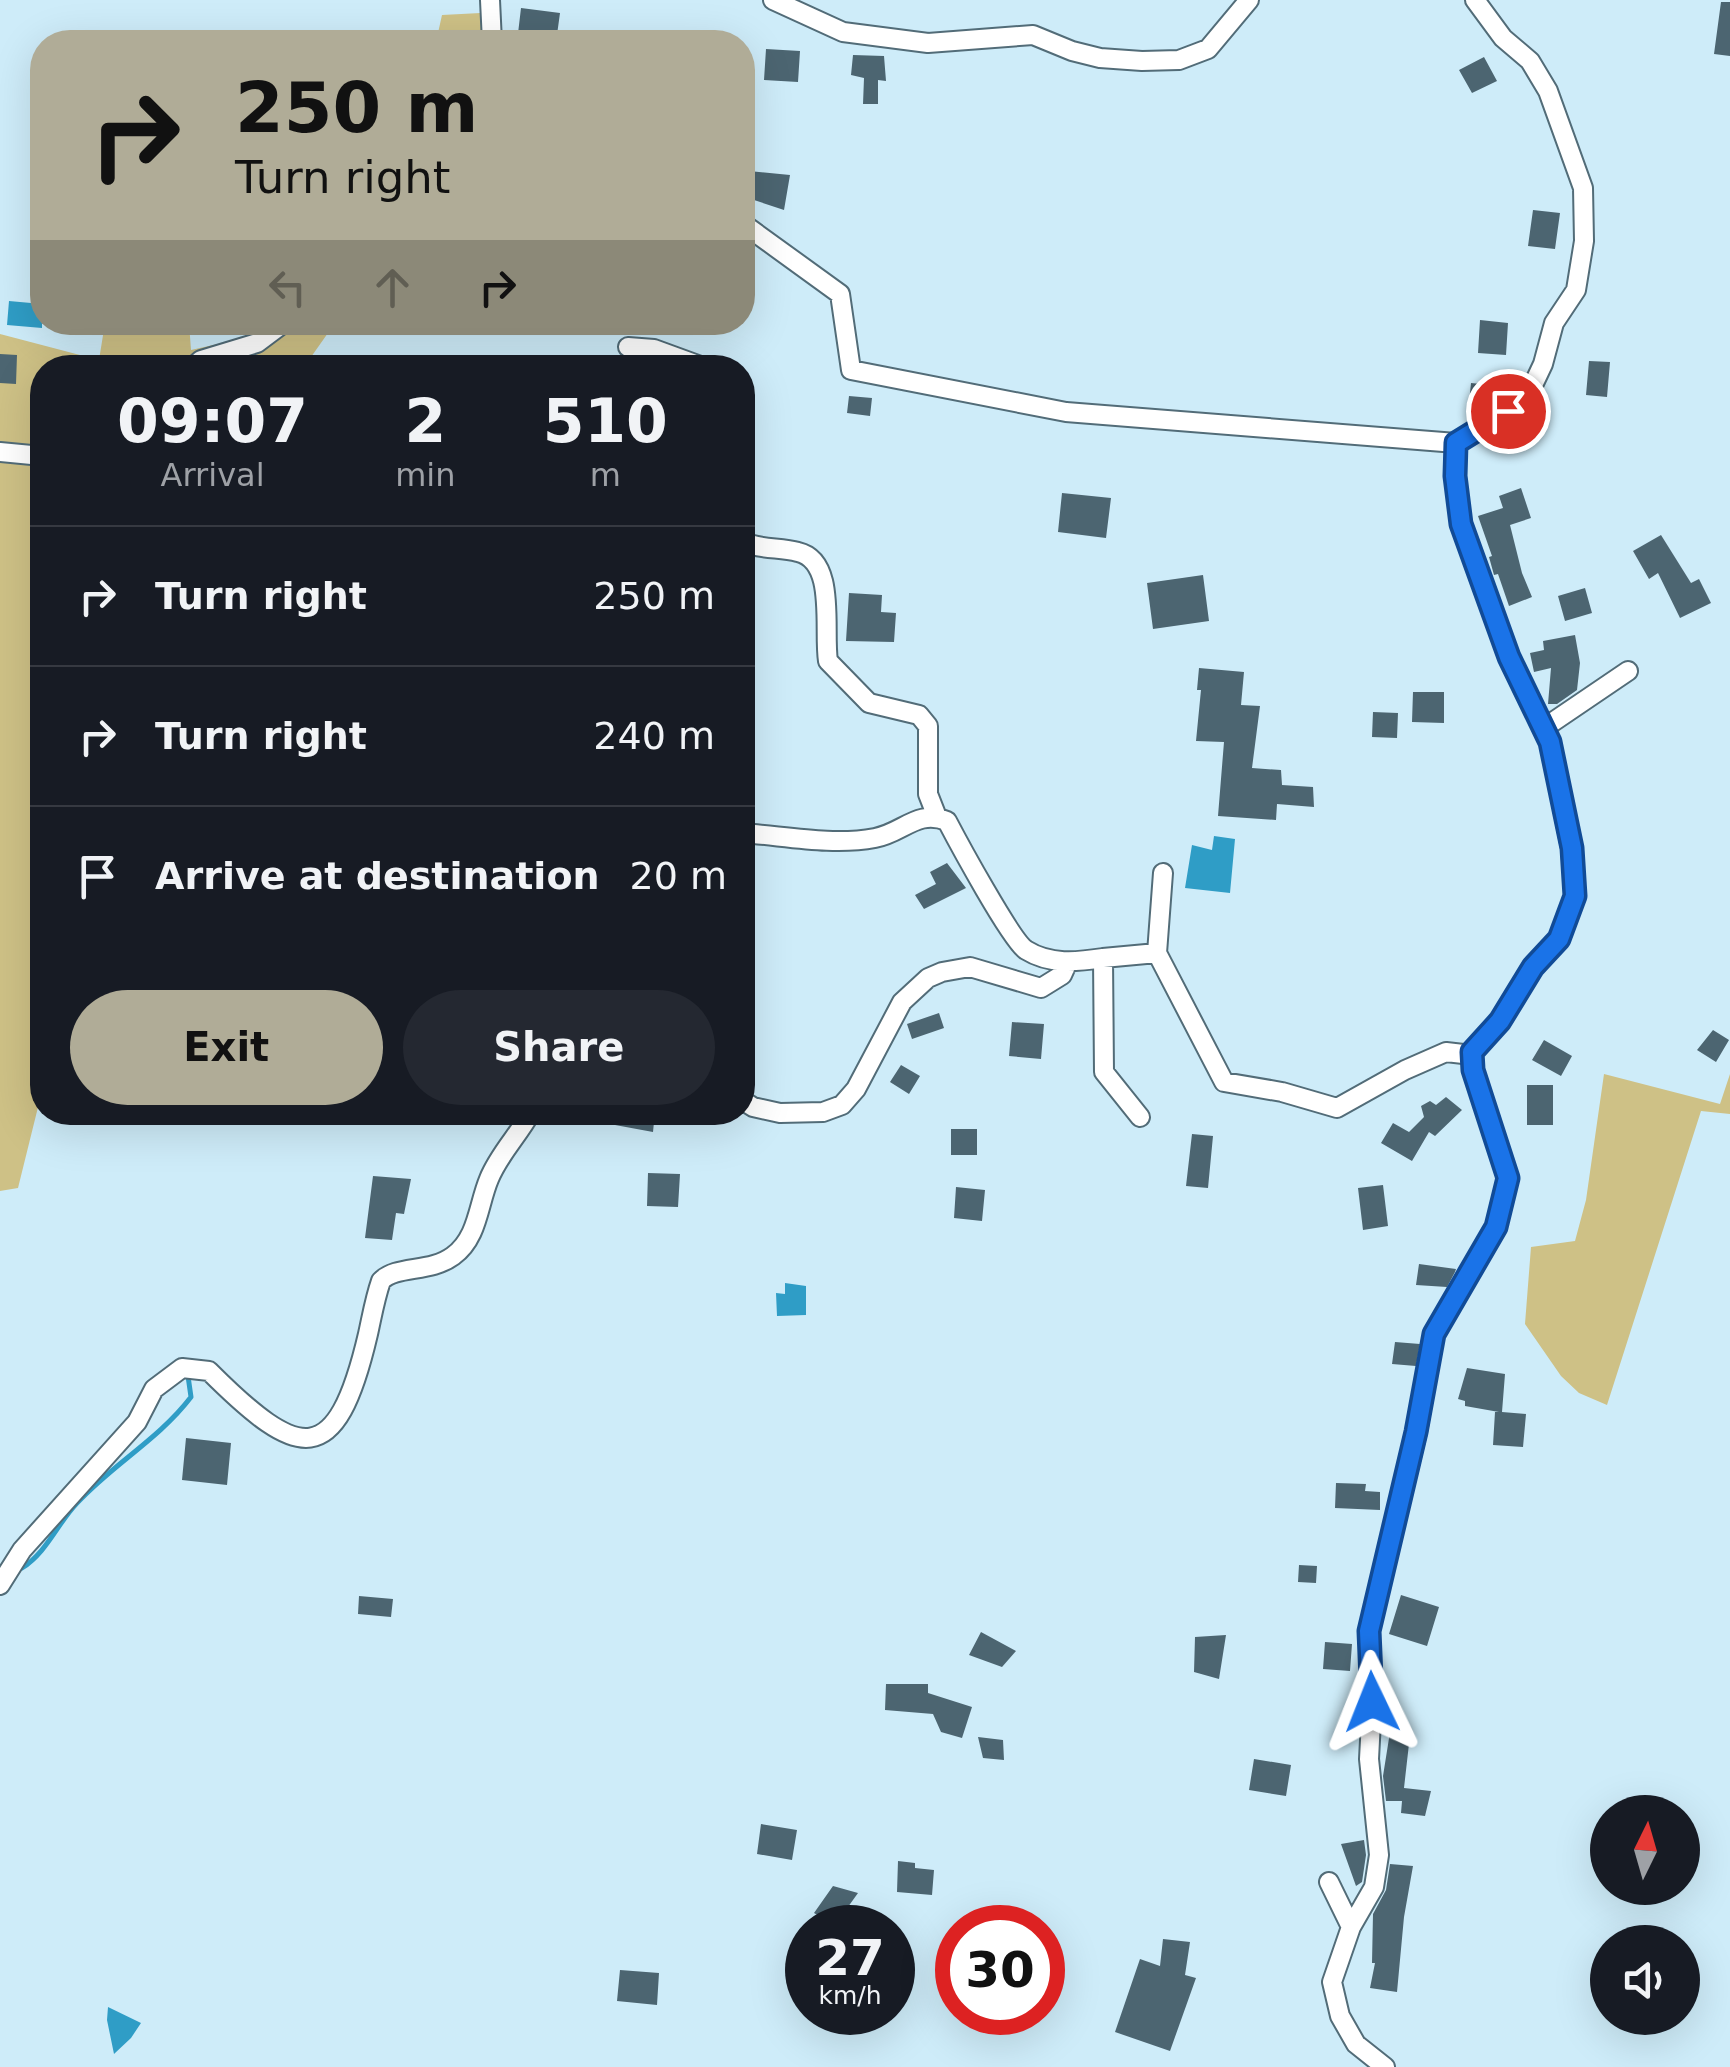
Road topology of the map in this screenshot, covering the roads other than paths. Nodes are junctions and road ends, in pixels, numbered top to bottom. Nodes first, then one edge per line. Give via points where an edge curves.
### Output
1 (490, 0) edge
2 (773, 0) edge
3 (1249, 0) edge
4 (1474, 0) edge
5 (491, 30) edge
6 (755, 232) edge
7 (267, 335) edge
8 (628, 347) dead end
9 (217, 355) edge
10 (670, 355) edge
11 (1456, 443) junction
12 (0, 452) edge
13 (30, 455) edge
14 (755, 546) edge
15 (1628, 672) dead end
16 (1544, 728) junction
17 (937, 817) junction
18 (755, 833) edge
19 (1162, 873) dead end
20 (1157, 953) junction
21 (1103, 958) junction
22 (1068, 964) junction
23 (1472, 1054) junction
24 (755, 1107) edge
25 (1140, 1116) dead end
26 (522, 1125) edge
27 (0, 1584) edge
28 (1329, 1882) dead end
29 (1351, 1927) junction
30 (1385, 2067) edge

1 - 5 street
2 - 3 street via 843,32 928,42 1034,35 1100,58 1142,61 1179,60 1208,49
4 - 11 street via 1548,91 1583,188 1584,241 1576,290 1554,323 1526,400
6 - 11 street via 840,294 852,370 1066,412
7 - 9 street
8 - 10 street
11 - 16 street via 1461,524 1472,562
12 - 13 street
14 - 17 street via 804,553 819,566 828,661 868,703 920,714 928,726 928,794
15 - 16 street
16 - 23 street via 1572,848 1575,896 1559,939
17 - 18 street via 914,818 879,838 852,841
17 - 22 street via 947,821 1024,949
19 - 20 street
20 - 21 street
20 - 23 street via 1224,1082 1337,1108 1446,1052
21 - 22 street
21 - 25 street via 1104,1072
22 - 24 street via 1041,988 970,967 928,978 902,1002 842,1106 780,1113
23 - 29 street via 1508,1178 1496,1227 1434,1334 1369,1631 1369,1759 1379,1855 1374,1887
26 - 27 street via 499,1157 473,1233 456,1254 436,1266 389,1272 381,1281 355,1378 328,1432 299,1440 248,1410 209,1371 182,1368 154,1389 137,1422 22,1550
28 - 29 street
29 - 30 street via 1332,1982 1340,2016 1356,2044

